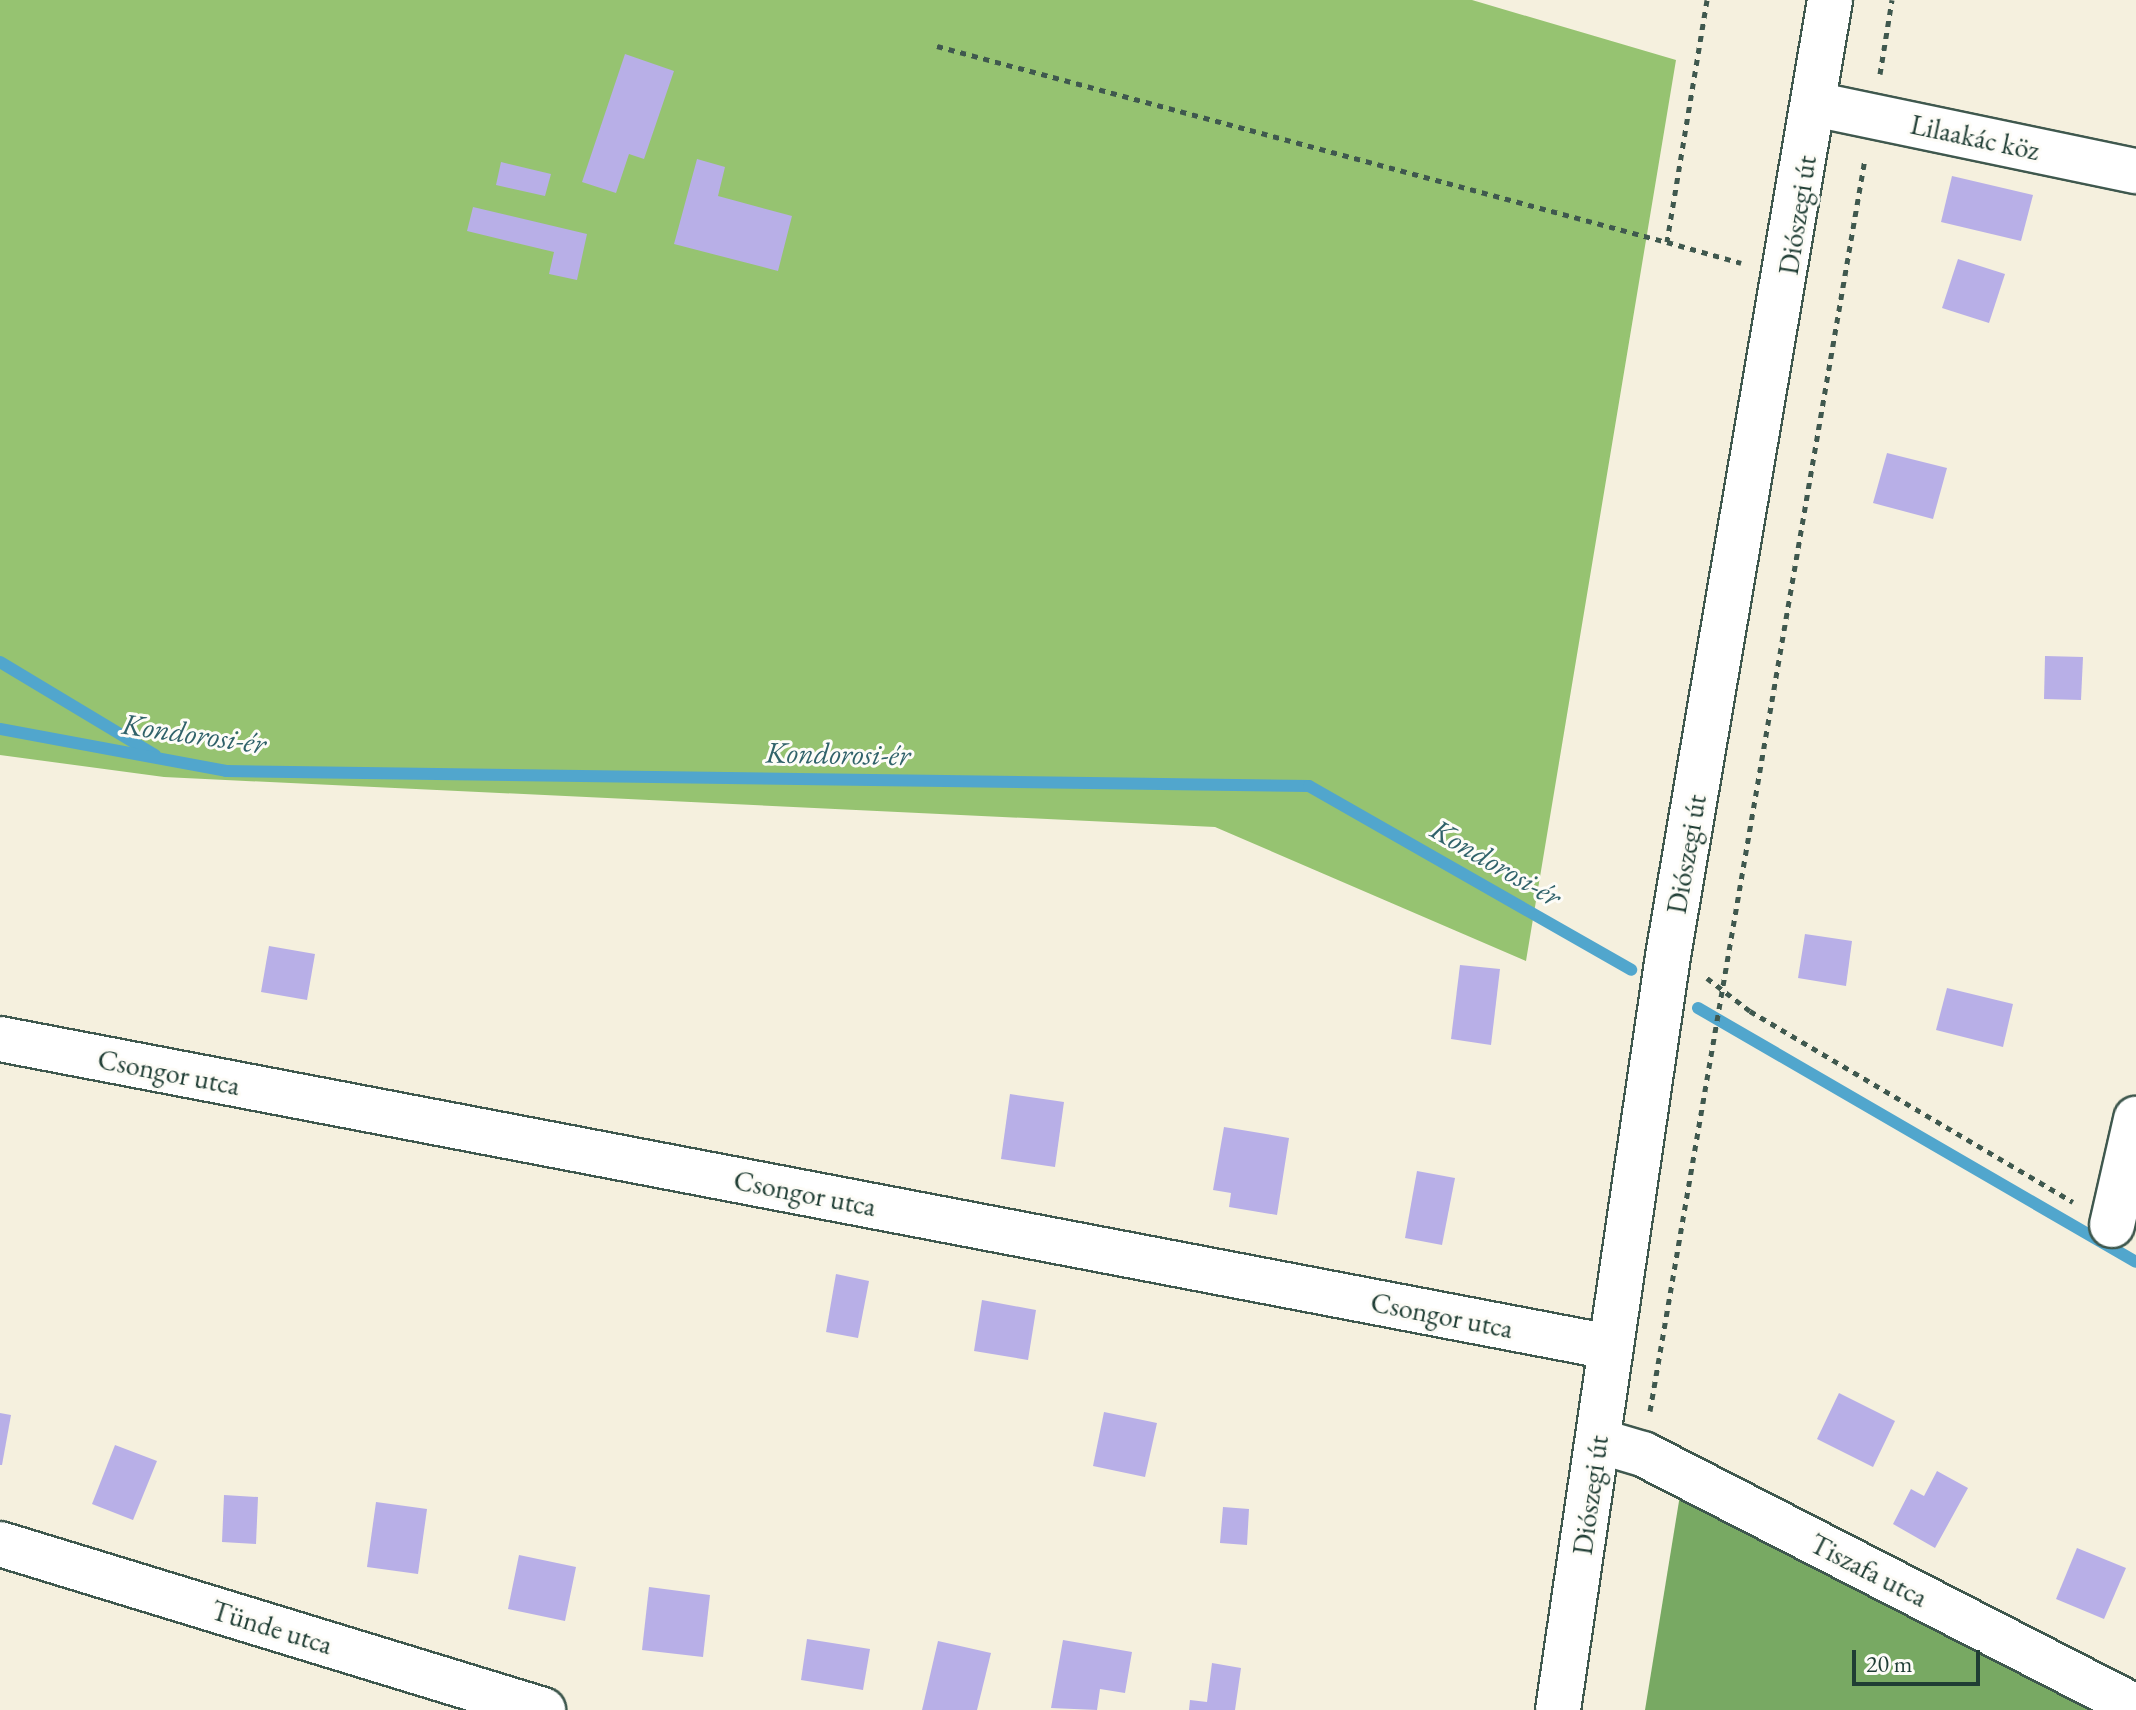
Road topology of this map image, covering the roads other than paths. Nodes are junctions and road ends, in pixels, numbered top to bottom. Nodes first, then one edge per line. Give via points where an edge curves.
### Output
1 (1830, 0) edge
2 (1814, 104) junction
3 (2136, 171) edge
4 (0, 1039) edge
5 (2136, 1119) edge
6 (2112, 1225) road end
7 (1610, 1347) junction
8 (1599, 1441) junction
9 (0, 1544) edge
10 (2136, 1707) edge
11 (543, 1710) edge
12 (1558, 1710) edge

1 - 2 street, Diószegi út
2 - 3 street, Lilaakác köz
2 - 7 street, Diószegi út via 1668,956
4 - 7 street, Csongor utca
5 - 6 street
7 - 8 street, Diószegi út
8 - 10 street, Tiszafa utca via 1643,1454
8 - 12 street, Diószegi út
9 - 11 street, Tünde utca

